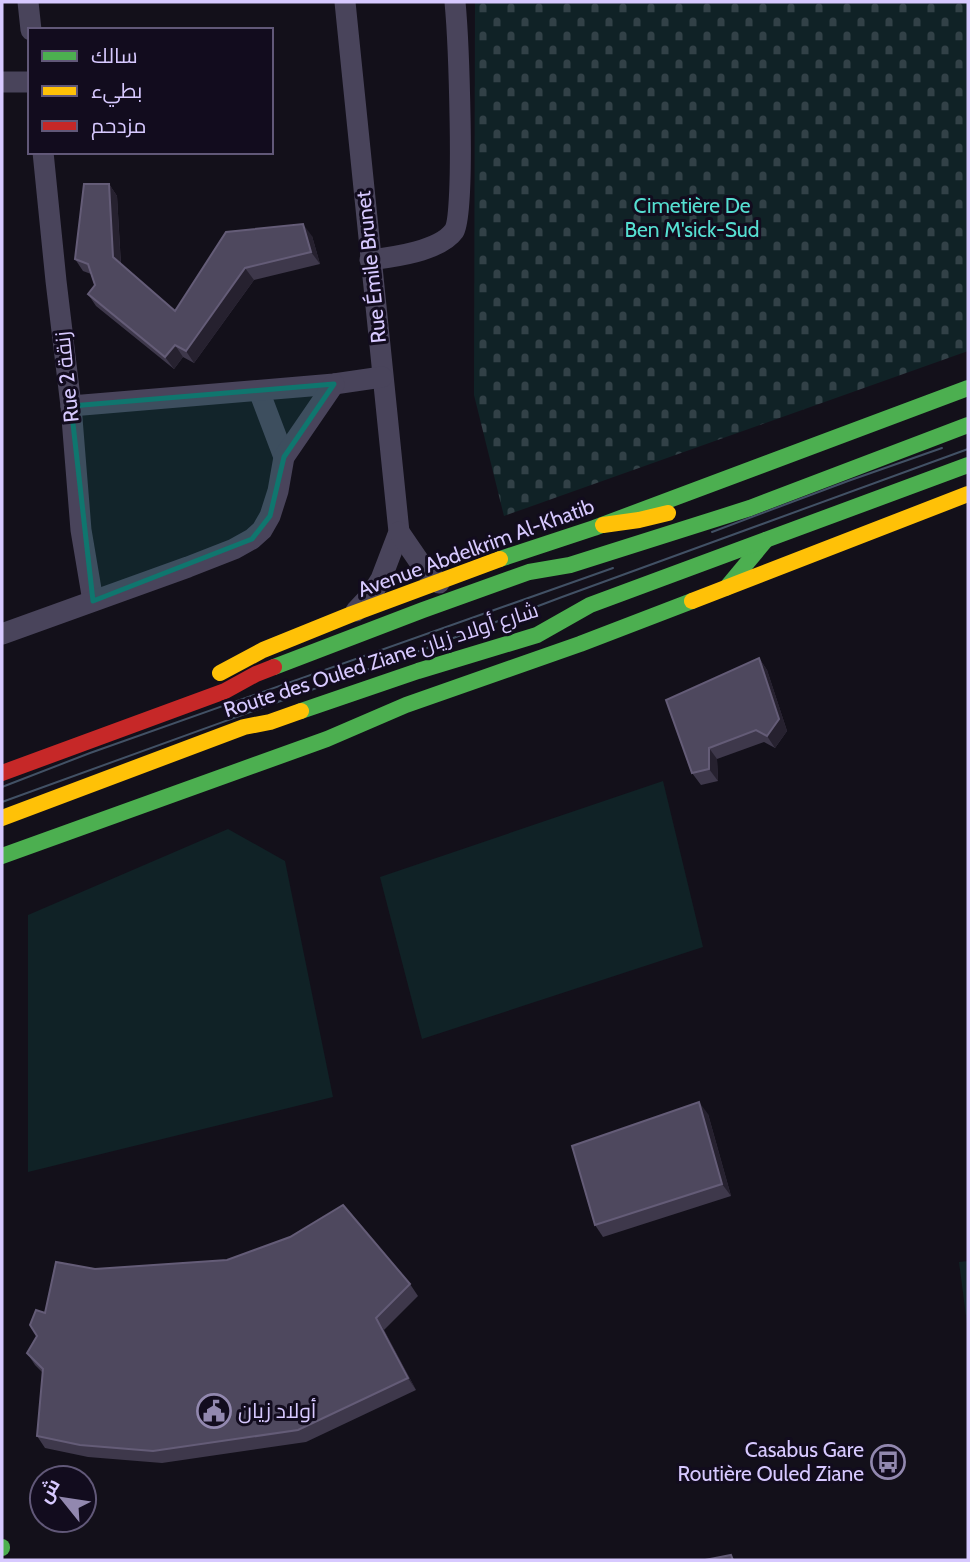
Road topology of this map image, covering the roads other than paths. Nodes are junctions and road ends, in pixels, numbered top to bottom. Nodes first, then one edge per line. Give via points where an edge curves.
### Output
1 (28, 2) edge
2 (345, 2) edge
3 (455, 2) edge
4 (31, 28) edge
5 (2, 82) edge
6 (28, 82) edge
7 (43, 154) edge
8 (370, 260) junction
9 (382, 377) junction
10 (334, 384) junction
11 (968, 388) edge
12 (259, 391) junction
13 (71, 406) junction
14 (968, 425) edge
15 (284, 457) junction
16 (968, 465) edge
17 (803, 489) junction
18 (754, 491) dead end
19 (734, 493) dead end
20 (968, 494) edge
21 (603, 525) junction
22 (398, 532) junction
23 (767, 539) junction
24 (439, 583) junction
25 (726, 588) junction
26 (93, 601) junction
27 (352, 614) junction
28 (2, 634) edge
29 (263, 650) junction
30 (256, 674) junction
31 (204, 680) dead end
32 (2, 773) edge
33 (2, 818) edge
34 (2, 856) edge

1 - 4 street
2 - 8 street, Rue Émile Brunet
3 - 8 street via 460,136 457,225 453,233 429,247
5 - 6 street
7 - 13 street, Rue 2 زنقة
8 - 9 street, Rue Émile Brunet
9 - 10 street
9 - 22 street, Rue Émile Brunet
10 - 12 street
10 - 15 street
11 - 21 main road, Avenue Abdelkrim Al-Khatib
12 - 13 street
12 - 15 street
13 - 26 street, Rue 2 زنقة via 81,530
14 - 17 main road, Route des Ouled Ziane شارع أولاد زيان
15 - 26 street via 270,516 252,540
16 - 23 main road, Route des Ouled Ziane شارع أولاد زيان
17 - 18 main road
17 - 30 main road, Route des Ouled Ziane شارع أولاد زيان via 570,565 529,572
19 - 21 main road
20 - 25 main road
21 - 24 main road, Avenue Abdelkrim Al-Khatib
22 - 24 street, Rue Émile Brunet
22 - 27 street, Rue Émile Brunet via 381,579
23 - 25 main road
23 - 33 main road, Route des Ouled Ziane شارع أولاد زيان via 590,605 537,635 244,727
24 - 27 main road, Avenue Abdelkrim Al-Khatib
25 - 34 main road
26 - 28 street
27 - 29 main road, Avenue Abdelkrim Al-Khatib
29 - 30 main road
29 - 31 main road, Avenue Abdelkrim Al-Khatib
30 - 32 main road, Route des Ouled Ziane شارع أولاد زيان via 225,691

